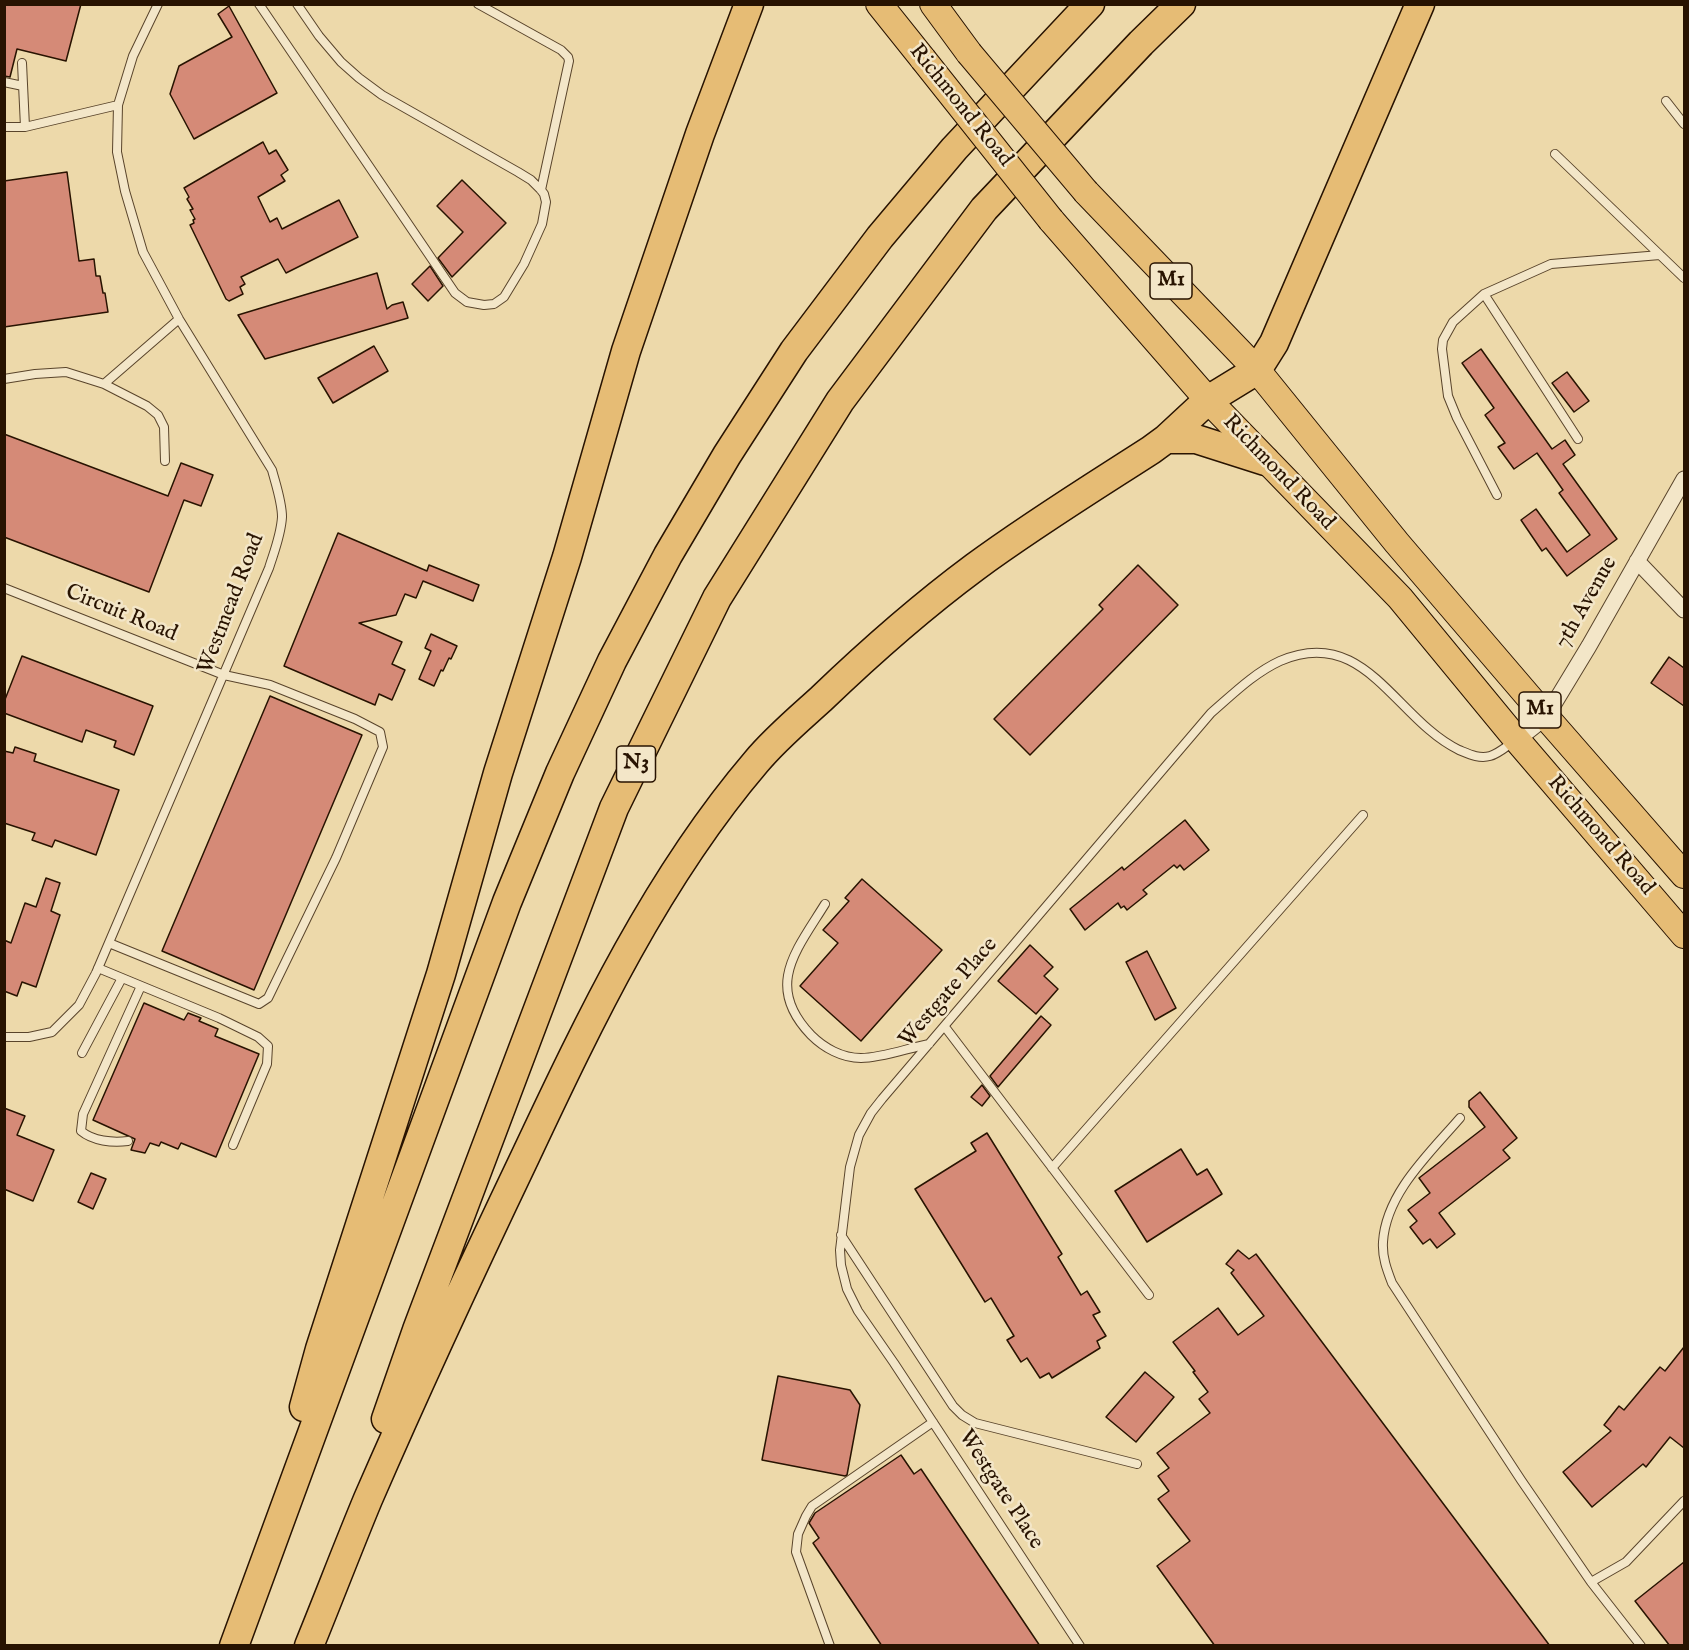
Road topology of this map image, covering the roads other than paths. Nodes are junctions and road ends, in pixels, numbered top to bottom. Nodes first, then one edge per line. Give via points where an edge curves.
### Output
1 (158, 4) edge
2 (259, 4) edge
3 (297, 4) edge
4 (478, 4) edge
5 (749, 4) edge
6 (879, 4) edge
7 (933, 4) edge
8 (1090, 4) edge
9 (1181, 4) edge
10 (1420, 4) edge
11 (22, 63) dead end
12 (4, 82) edge
13 (23, 86) junction
14 (1666, 101) dead end
15 (118, 105) junction
16 (1684, 124) edge
17 (4, 127) edge
18 (25, 127) junction
19 (1555, 154) dead end
20 (541, 190) junction
21 (1660, 255) junction
22 (1684, 278) edge
23 (1484, 294) junction
24 (179, 319) junction
25 (1257, 370) junction
26 (4, 379) edge
27 (104, 384) junction
28 (1208, 400) junction
29 (1166, 439) junction
30 (1578, 439) dead end
31 (165, 461) dead end
32 (1265, 461) junction
33 (1684, 479) edge
34 (1497, 495) dead end
35 (1637, 561) junction
36 (4, 588) edge
37 (1684, 610) edge
38 (224, 675) junction
39 (1546, 717) junction
40 (1517, 740) junction
41 (1363, 815) dead end
42 (1684, 875) edge
43 (825, 904) dead end
44 (1684, 935) edge
45 (110, 942) junction
46 (99, 968) junction
47 (122, 978) junction
48 (141, 986) junction
49 (945, 1027) junction
50 (4, 1037) edge
51 (929, 1044) junction
52 (82, 1053) dead end
53 (1460, 1118) dead end
54 (128, 1141) dead end
55 (233, 1145) dead end
56 (1052, 1168) junction
57 (841, 1235) junction
58 (1149, 1296) dead end
59 (933, 1422) junction
60 (1137, 1464) dead end
61 (1684, 1501) edge
62 (1591, 1582) junction
63 (238, 1634) edge
64 (308, 1646) edge
65 (830, 1646) edge
66 (1080, 1646) edge
67 (1641, 1646) edge

1 - 15 lane, Westmead Road via 133,56
2 - 20 lane via 448,283 467,302 494,304 504,297 542,224 546,202
3 - 20 lane via 341,62 367,84 518,172
4 - 20 lane via 568,57
5 - 63 highway via 626,351 441,974 320,1349
6 - 28 highway, Richmond Road / M1, bridge via 1051,220
7 - 25 highway, Richmond Road / M1, bridge via 969,53 1086,192
8 - 63 highway via 954,149 880,237 794,351 727,455 612,661 507,902
9 - 64 highway, N3 via 984,209 840,401 717,598 614,808 417,1330
10 - 25 highway via 1274,343
11 - 13 lane
12 - 13 lane
13 - 18 lane
14 - 16 lane
15 - 18 lane
15 - 24 lane, Westmead Road via 117,152 125,191 143,252
17 - 18 lane
19 - 21 lane
21 - 22 lane
21 - 23 lane via 1551,264
23 - 30 lane
23 - 34 lane via 1453,322 1442,349 1448,396
24 - 27 lane
24 - 38 lane, Westmead Road via 272,470 282,516 269,568
25 - 28 highway
25 - 39 highway, Richmond Road / M1 via 1397,543
26 - 27 lane via 66,372
27 - 31 lane via 158,415 164,427
28 - 29 highway
28 - 32 highway, Richmond Road / M1
29 - 32 highway via 1196,439
29 - 64 highway via 1024,532 898,628 758,759 704,828 622,962 559,1085 368,1499
32 - 40 highway, Richmond Road / M1 via 1400,598
33 - 35 street, 7th Avenue
35 - 37 street
35 - 39 street, 7th Avenue
36 - 38 lane, Circuit Road
38 - 45 lane, Westmead Road
38 - 45 lane, Circuit Road via 270,685 380,732 383,747 340,848 268,998 259,1004
39 - 40 street, 7th Avenue
39 - 42 highway, Richmond Road / M1
40 - 44 highway, Richmond Road / M1
40 - 49 lane, Westgate Place via 1491,756 1473,756 1454,747 1429,730 1368,671 1345,657 1310,653 1262,670 1212,713
41 - 56 lane
43 - 51 lane via 789,971 786,990 794,1015 819,1043 842,1055 868,1057
45 - 46 lane, Westmead Road
46 - 47 lane
46 - 50 lane, Westmead Road via 79,1005 52,1032
47 - 48 lane
47 - 52 lane
48 - 54 lane via 83,1114 81,1131 88,1137
48 - 55 lane via 219,1018 268,1046 267,1064
49 - 51 lane, Westgate Place
49 - 56 lane
51 - 57 lane, Westgate Place via 871,1113 859,1135 850,1167
53 - 62 lane via 1394,1204 1385,1229 1385,1264 1392,1283
56 - 58 lane
57 - 59 lane, Westgate Place via 841,1265 847,1289
57 - 60 lane via 962,1415 975,1423
59 - 65 lane via 812,1506 798,1534 796,1552
59 - 66 lane, Westgate Place
61 - 62 lane via 1626,1562
62 - 67 lane

